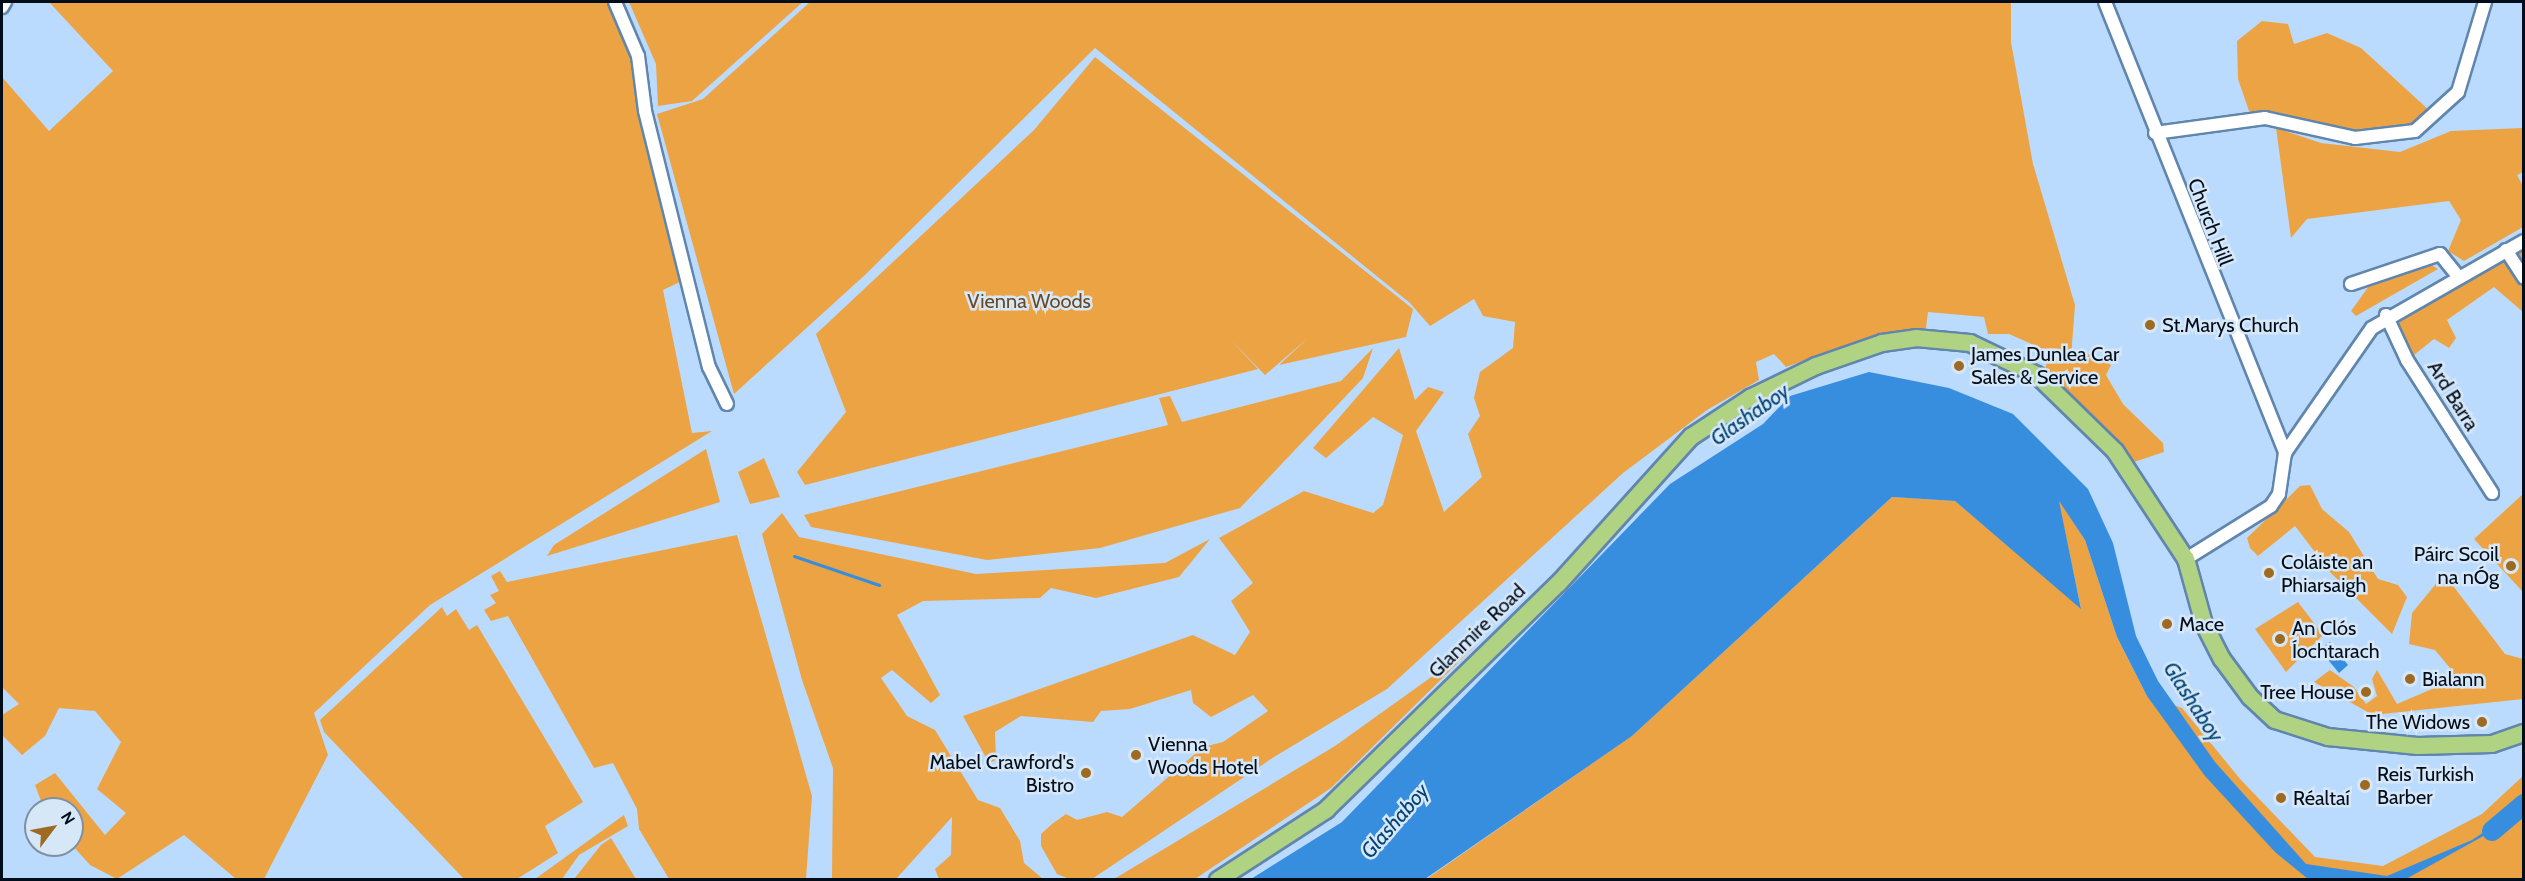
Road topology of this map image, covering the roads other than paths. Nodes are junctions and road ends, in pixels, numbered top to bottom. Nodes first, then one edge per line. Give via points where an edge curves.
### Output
1 (5, 2) edge
2 (615, 2) edge
3 (2105, 2) edge
4 (2485, 2) edge
5 (2, 7) edge
6 (2155, 133) junction
7 (2523, 242) edge
8 (2506, 250) junction
9 (2457, 275) junction
10 (2523, 278) edge
11 (2351, 284) dead end
12 (2386, 315) junction
13 (727, 404) dead end
14 (2285, 453) junction
15 (2492, 493) dead end
16 (2186, 559) junction
17 (2523, 733) edge
18 (1218, 879) edge

1 - 5 street
2 - 13 street via 638,56 645,111 709,367
3 - 6 street, Church Hill
4 - 6 street via 2458,92 2415,131 2355,138 2265,118
6 - 14 street, Church Hill
7 - 8 street
8 - 9 street
8 - 10 street
9 - 11 street via 2440,254
9 - 12 street
12 - 14 street via 2360,343
12 - 15 street, Ard Barra via 2407,360
14 - 16 street via 2279,494 2271,506
16 - 17 main road, Glanmire Road via 2204,624 2222,658 2250,697 2285,727 2328,737 2418,746 2492,744
16 - 18 main road, Glanmire Road via 2115,451 2037,375 1970,343 1916,338 1882,343 1750,398 1671,454 1559,583 1326,810

